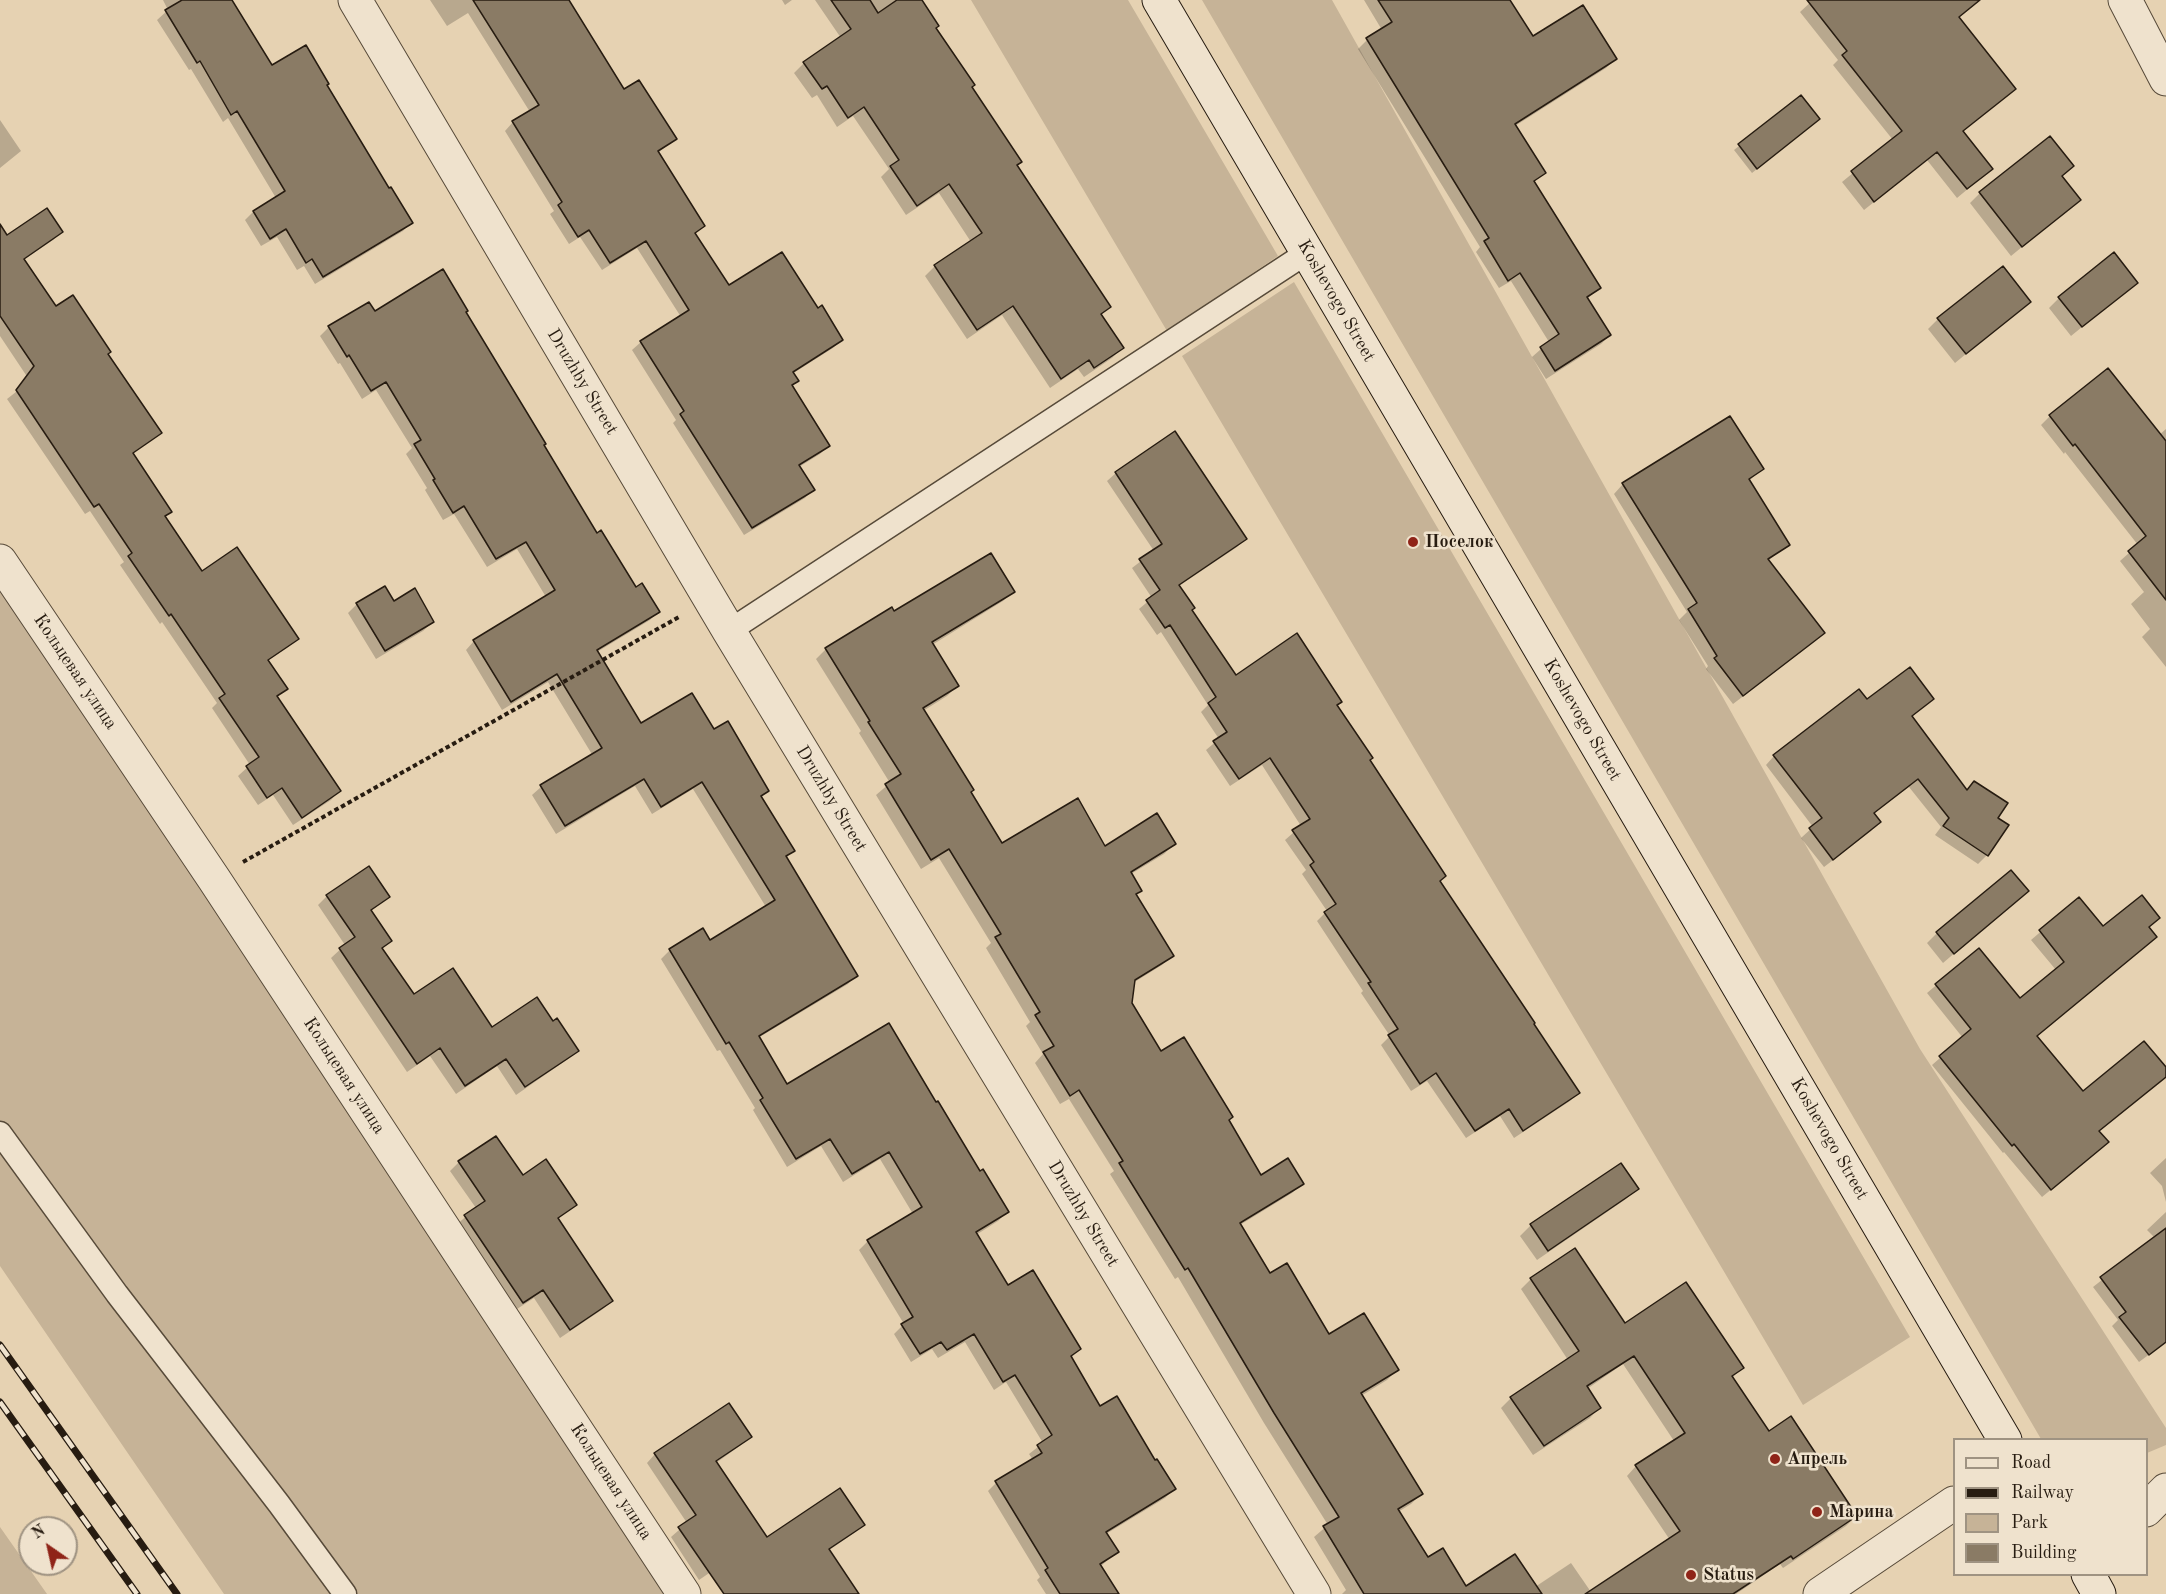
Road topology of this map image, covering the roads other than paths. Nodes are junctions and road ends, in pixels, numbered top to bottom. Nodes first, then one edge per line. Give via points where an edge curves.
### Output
1 (355, 0) edge
2 (1159, 0) edge
3 (2125, 0) edge
4 (2166, 79) edge
5 (1308, 252) junction
6 (0, 561) edge
7 (729, 631) junction
8 (0, 1133) edge
9 (2005, 1438) edge
10 (2166, 1490) edge
11 (1953, 1504) edge
12 (2148, 1508) edge
13 (2089, 1576) edge
14 (345, 1594) edge
15 (684, 1594) edge
16 (1314, 1594) edge
17 (1820, 1594) edge
18 (2099, 1594) edge

1 - 7 street, Druzhby Street
2 - 5 street, Koshevogo Street
3 - 4 street
5 - 7 lane
5 - 9 street, Koshevogo Street
6 - 15 street, Кольцевая улица
7 - 16 street, Druzhby Street
8 - 14 lane
10 - 12 street
11 - 17 street
13 - 18 street

